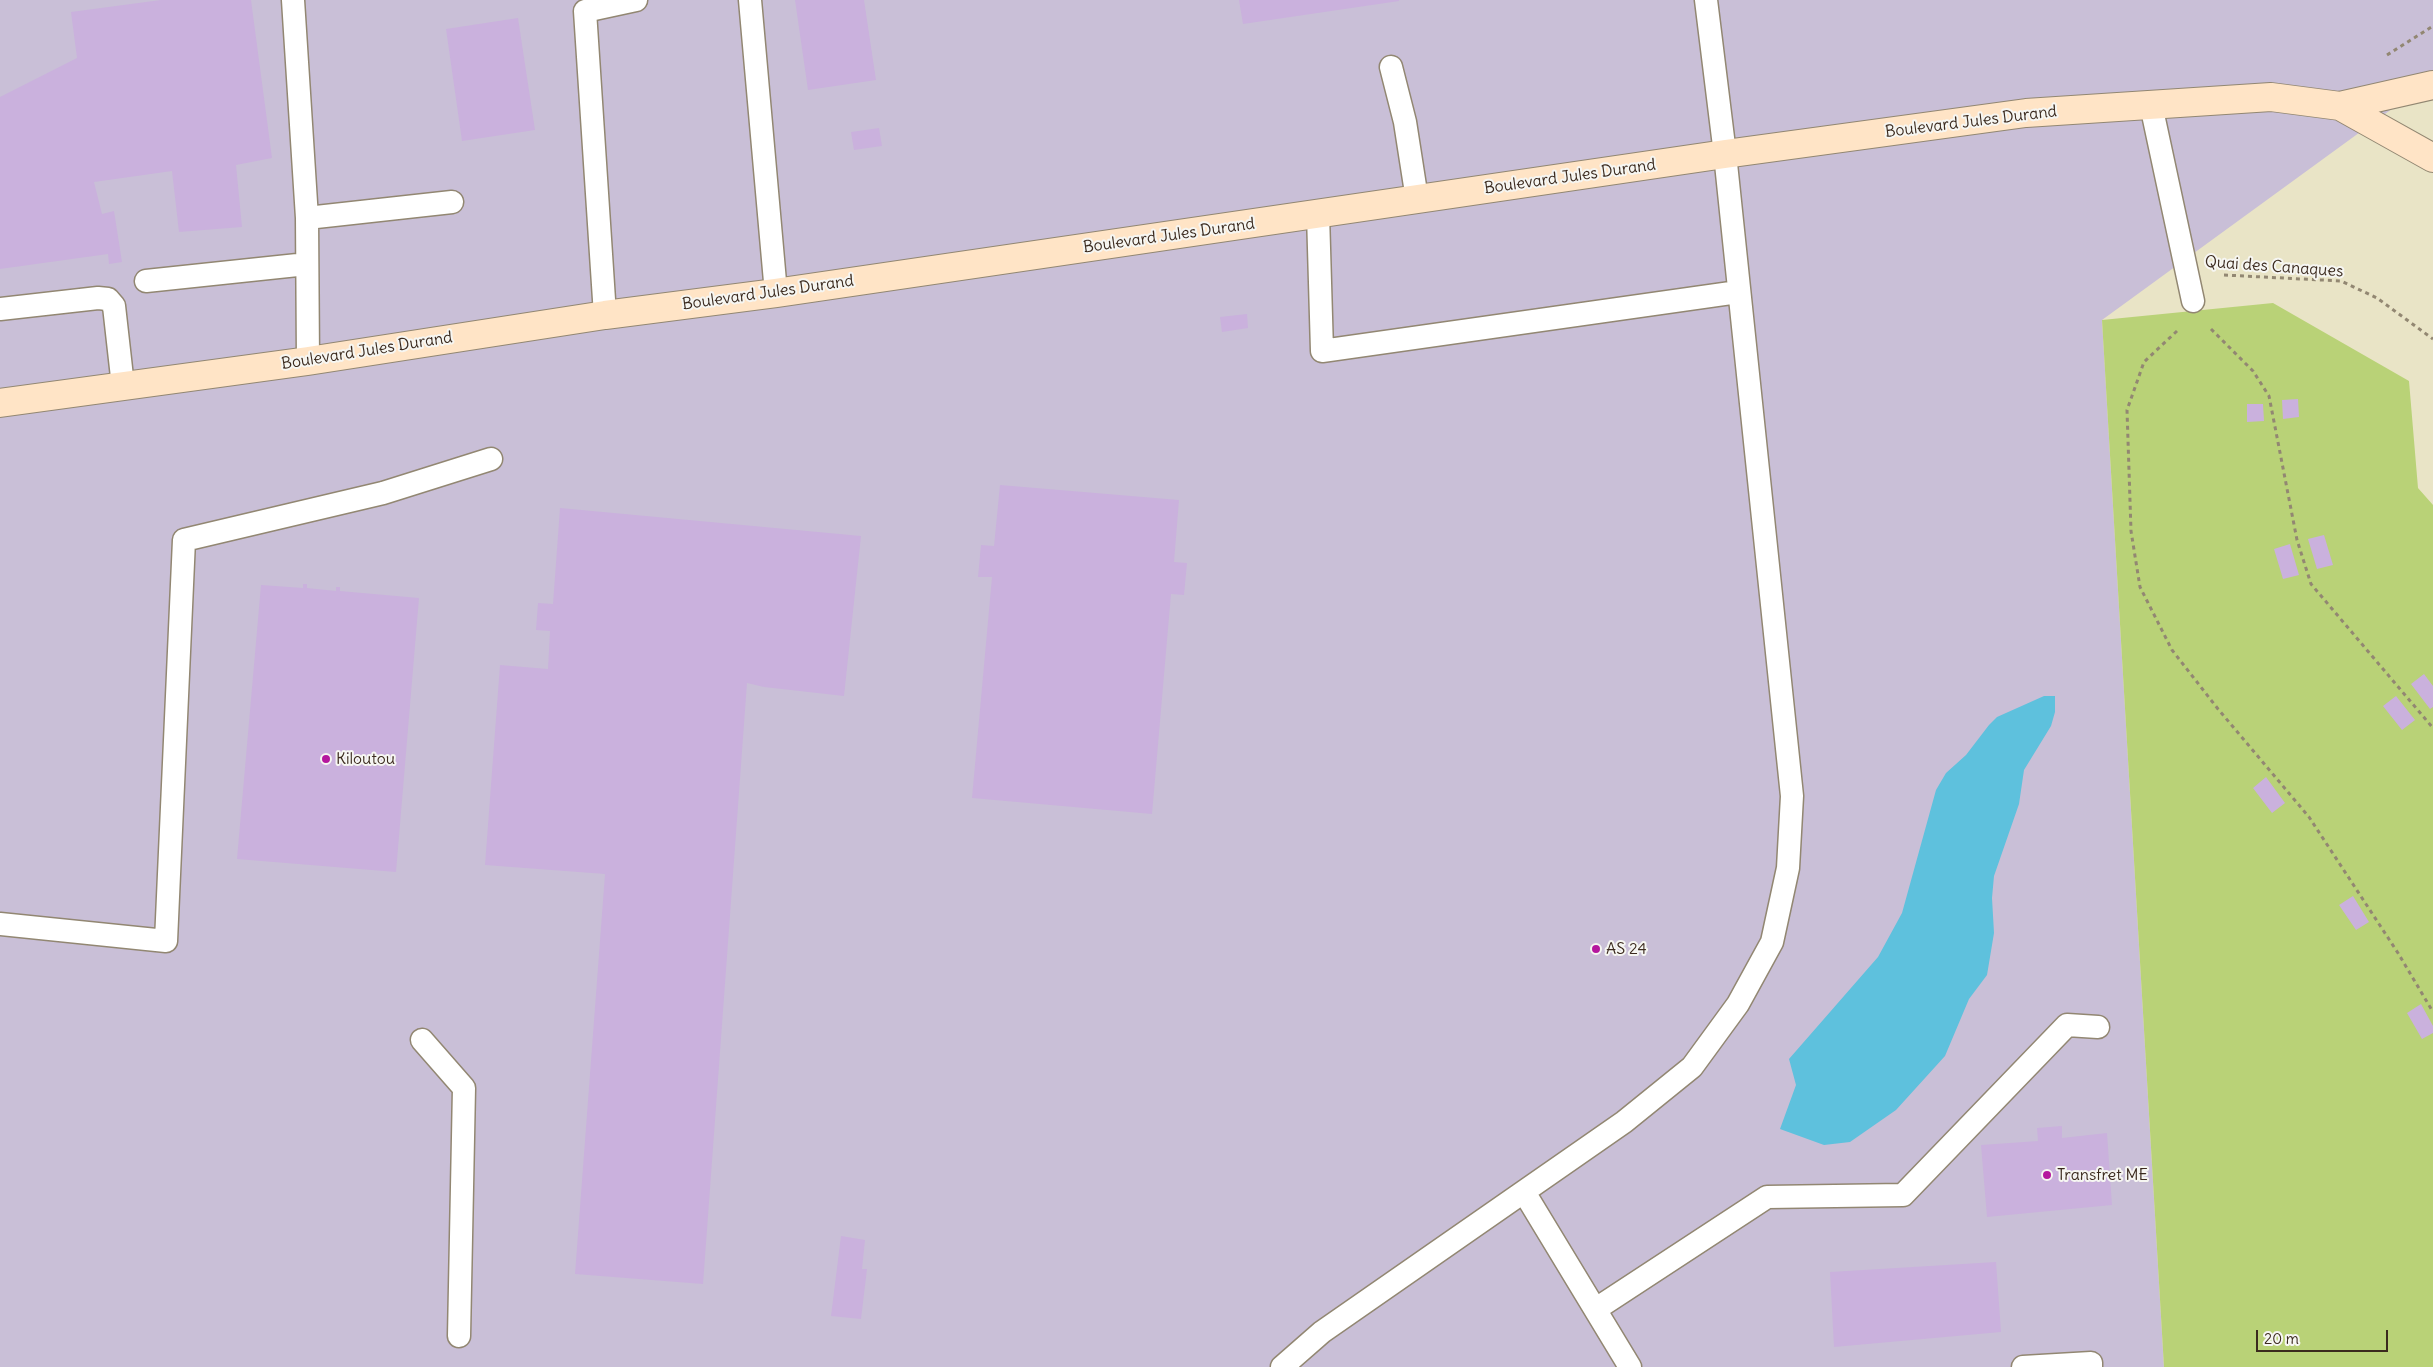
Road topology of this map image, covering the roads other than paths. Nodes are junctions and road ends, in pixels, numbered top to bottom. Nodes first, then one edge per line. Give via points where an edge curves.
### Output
1 (293, 0) edge
2 (636, 0) edge
3 (750, 0) edge
4 (1706, 0) edge
5 (1392, 67) dead end
6 (2433, 85) edge
7 (2151, 105) junction
8 (2340, 106) junction
9 (1725, 154) junction
10 (2433, 158) edge
11 (1417, 199) junction
12 (452, 202) dead end
13 (1318, 214) junction
14 (307, 218) junction
15 (307, 264) junction
16 (146, 281) dead end
17 (1738, 292) junction
18 (776, 293) junction
19 (2193, 301) road end
20 (0, 309) edge
21 (605, 315) junction
22 (308, 361) junction
23 (123, 386) junction
24 (0, 403) edge
25 (491, 459) dead end
26 (0, 924) edge
27 (2098, 1027) dead end
28 (422, 1040) dead end
29 (1524, 1192) junction
30 (1596, 1309) junction
31 (459, 1336) dead end
32 (1282, 1367) edge
33 (1630, 1367) edge
34 (2023, 1367) edge
35 (2091, 1367) edge

1 - 14 lane
2 - 21 lane via 586,11
3 - 18 lane
4 - 9 lane
5 - 11 lane via 1405,122
6 - 8 main road
7 - 8 main road, Boulevard Jules Durand via 2271,98
7 - 9 main road, Boulevard Jules Durand via 2026,113
7 - 19 lane
8 - 10 main road
9 - 11 main road, Boulevard Jules Durand
9 - 17 lane
11 - 13 main road, Boulevard Jules Durand
12 - 14 lane
13 - 17 lane via 1322,351
13 - 18 main road, Boulevard Jules Durand
14 - 15 lane
15 - 16 lane
15 - 22 lane
17 - 29 lane via 1792,796 1788,868 1772,942 1738,1004 1692,1067 1624,1122
18 - 21 main road, Boulevard Jules Durand
20 - 23 lane via 108,299 114,306
21 - 22 main road, Boulevard Jules Durand
22 - 23 main road, Boulevard Jules Durand
23 - 24 main road, Boulevard Jules Durand
25 - 26 lane via 383,493 184,540 166,942
27 - 30 lane via 2067,1025 1903,1195 1767,1196
28 - 31 lane via 464,1088
29 - 30 lane
29 - 32 lane via 1322,1332
30 - 33 lane
34 - 35 lane via 2091,1363

